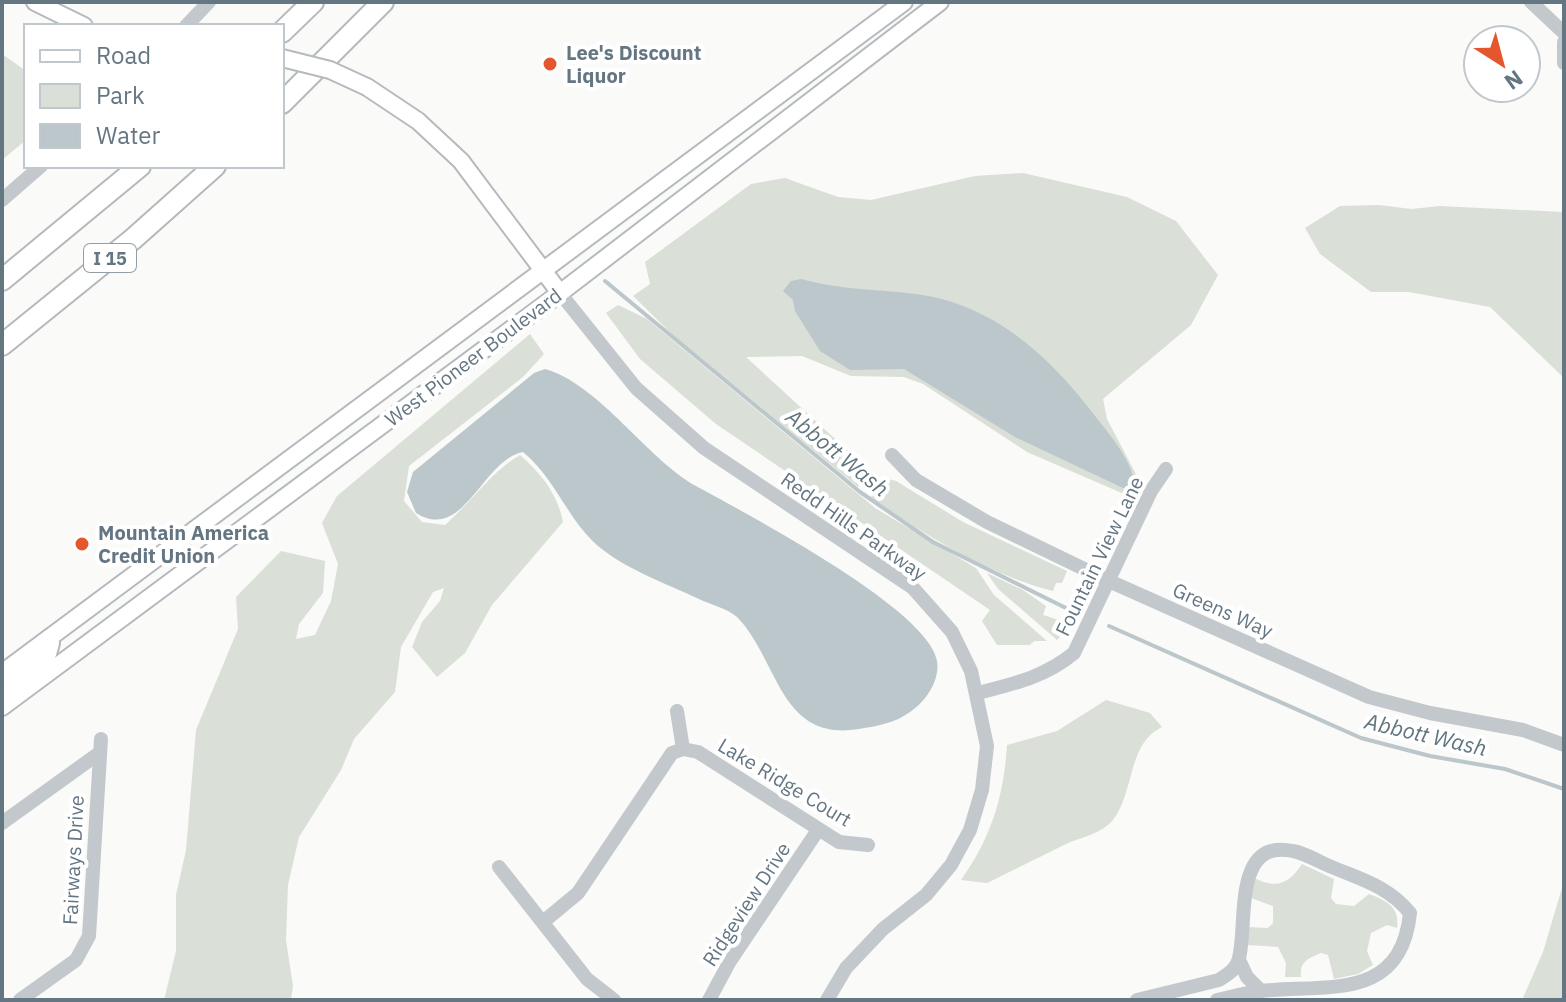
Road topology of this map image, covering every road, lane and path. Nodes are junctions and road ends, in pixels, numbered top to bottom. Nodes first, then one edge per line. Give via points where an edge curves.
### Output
1 (35, 2) edge
2 (209, 2) edge
3 (313, 2) edge
4 (383, 2) edge
5 (904, 2) edge
6 (940, 2) edge
7 (1531, 2) edge
8 (80, 24) edge
9 (188, 24) edge
10 (284, 30) edge
11 (1564, 33) edge
12 (1564, 42) edge
13 (284, 58) edge
14 (1564, 63) edge
15 (284, 101) edge
16 (39, 168) edge
17 (138, 168) edge
18 (213, 168) edge
19 (2, 200) edge
20 (542, 270) junction
21 (2, 280) edge
22 (560, 293) junction
23 (2, 345) edge
24 (892, 455) dead end
25 (1166, 469) dead end
26 (1109, 581) junction
27 (49, 638) junction
28 (2, 673) edge
29 (2, 693) edge
30 (978, 693) junction
31 (2, 707) edge
32 (677, 711) dead end
33 (1564, 745) edge
34 (683, 749) junction
35 (2, 823) edge
36 (818, 830) junction
37 (868, 845) dead end
38 (499, 867) dead end
39 (543, 922) junction
40 (1239, 960) junction
41 (1261, 991) junction
42 (20, 1000) edge
43 (614, 1000) edge
44 (709, 1000) edge
45 (827, 1000) edge
46 (1137, 1000) edge
47 (1217, 1000) edge

1 - 8 main road
2 - 9 street
3 - 10 highway
4 - 15 highway
5 - 20 main road, West Pioneer Boulevard
6 - 22 main road, West Pioneer Boulevard
7 - 11 street
12 - 14 street
13 - 20 main road, bridge via 330,70 367,87 418,121 461,161
16 - 19 street
17 - 21 highway, I 15
18 - 23 highway, I 15
20 - 22 main road
20 - 27 main road, West Pioneer Boulevard
22 - 30 street, Redd Hills Parkway via 636,388 704,448 913,588 952,632
22 - 31 main road, West Pioneer Boulevard
24 - 26 street, Greens Way via 916,480 963,508
25 - 26 street, Fountain View Lane
26 - 30 street, Fountain View Lane via 1079,645 1056,668
26 - 33 street, Greens Way via 1369,697 1523,730
27 - 28 main road, West Pioneer Boulevard
27 - 29 main road via 48,654
30 - 45 street, Redd Hills Parkway via 987,746 970,830 926,895 846,968
32 - 34 street
34 - 36 street, Lake Ridge Court via 698,752
34 - 39 street via 672,753 578,893
35 - 42 street, Fairways Drive via 100,746 89,936 76,960
36 - 37 street, Lake Ridge Court via 839,842
36 - 44 street, Ridgeview Drive
38 - 39 street
39 - 43 street via 587,979
40 - 41 street
40 - 41 street via 1249,869 1272,850 1293,851 1395,894 1410,913 1407,940 1385,971 1352,988
40 - 46 street via 1219,980
41 - 47 street

